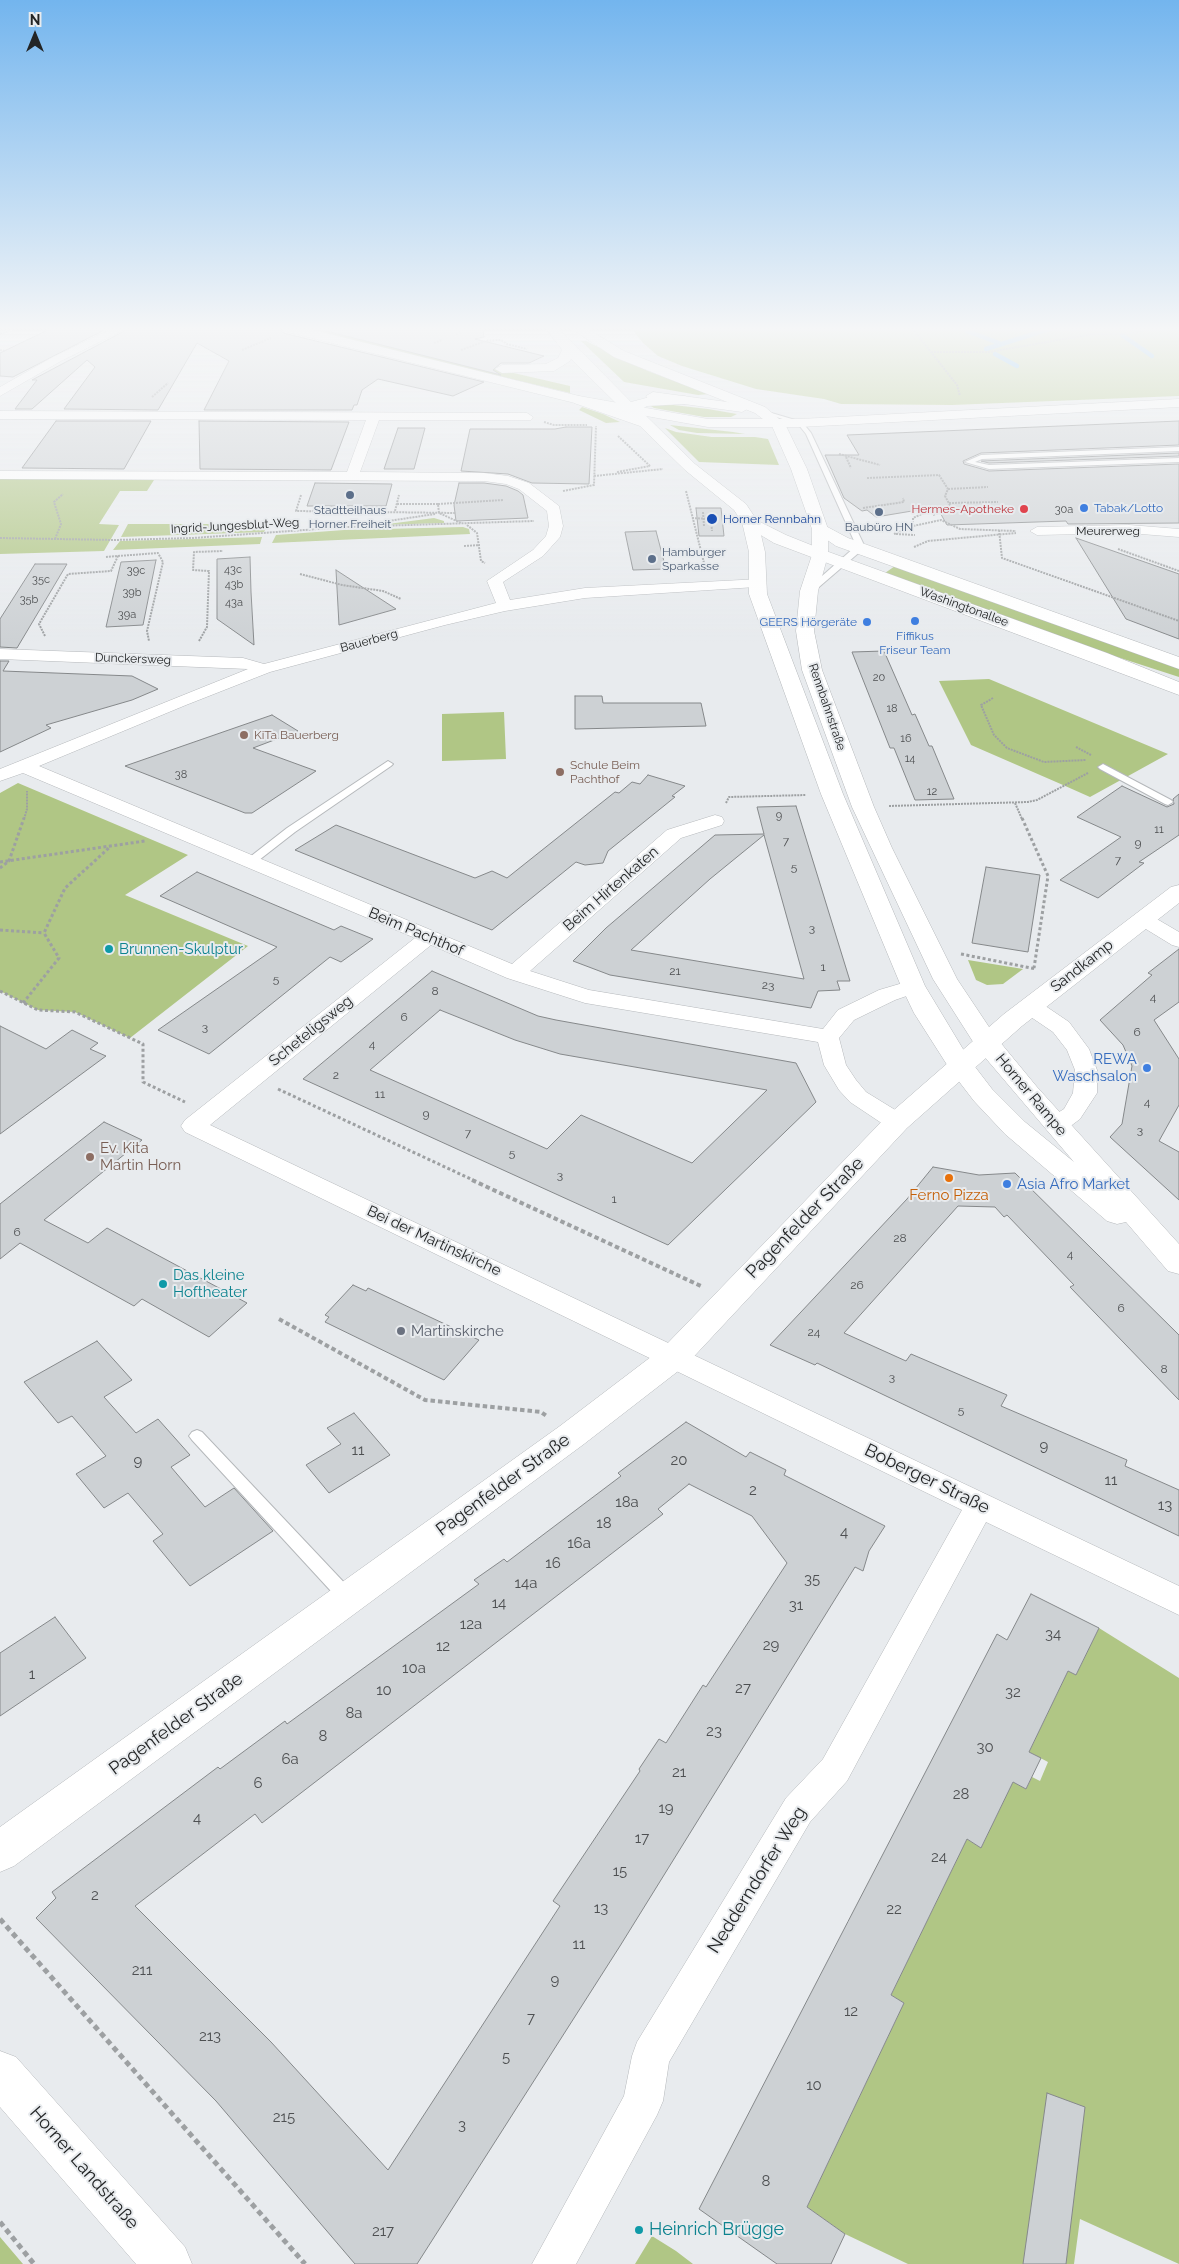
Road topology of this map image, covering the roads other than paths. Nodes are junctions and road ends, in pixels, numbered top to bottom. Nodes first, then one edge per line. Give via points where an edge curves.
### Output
1 (368, 434) edge
2 (654, 434) edge
3 (783, 434) edge
4 (809, 434) edge
5 (1179, 449) edge
6 (1179, 460) edge
7 (0, 474) edge
8 (352, 476) junction
9 (750, 522) junction
10 (820, 528) junction
11 (1037, 532) road end
12 (1179, 533) edge
13 (857, 542) junction
14 (820, 555) junction
15 (842, 564) junction
16 (756, 582) junction
17 (809, 591) junction
18 (505, 606) junction
19 (0, 654) edge
20 (1179, 663) edge
21 (264, 669) junction
22 (1179, 688) edge
23 (388, 764) dead end
24 (1103, 767) road end
25 (29, 769) junction
26 (0, 776) edge
27 (1168, 802) dead end
28 (715, 820) road end
29 (250, 862) junction
30 (1179, 892) edge
31 (1143, 919) junction
32 (429, 937) junction
33 (1179, 940) edge
34 (515, 973) junction
35 (913, 986) junction
36 (1030, 1006) junction
37 (828, 1036) junction
38 (986, 1042) junction
39 (960, 1065) junction
40 (896, 1122) junction
41 (1056, 1125) junction
42 (193, 1126) joint
43 (1179, 1265) edge
44 (675, 1356) junction
45 (197, 1436) dead end
46 (980, 1505) junction
47 (348, 1599) junction
48 (1179, 1601) edge
49 (0, 1852) edge
50 (0, 2073) edge
51 (168, 2264) edge
52 (552, 2264) edge

1 - 8 street
2 - 9 main road, Rennbahnstraße via 740,507
3 - 10 main road, Rennbahnstraße
4 - 13 lane
5 - 6 lane via 981,456 968,462 989,467
7 - 8 street
8 - 18 street via 508,480 524,486 554,509 556,526 553,537 538,553 495,581
9 - 14 main road, Washingtonallee via 780,539
9 - 16 main road, Rennbahnstraße via 758,552
10 - 13 main road, Washingtonallee via 832,537
10 - 14 main road, Rennbahnstraße
11 - 12 street, Meurerweg via 1129,529
13 - 15 lane
13 - 20 main road, Washingtonallee via 887,558
14 - 15 main road, Washingtonallee
14 - 17 main road, Rennbahnstraße
15 - 17 lane
15 - 22 main road, Washingtonallee
16 - 18 street, Bauerberg via 585,593
16 - 35 main road, Rennbahnstraße via 832,794
17 - 38 main road, Rennbahnstraße via 805,631 812,670 864,807 944,979
18 - 21 street, Bauerberg
19 - 21 street, Dunckersweg via 243,663
21 - 25 street, Bauerberg via 180,701
23 - 29 lane
24 - 27 lane
25 - 26 street, Bauerberg
25 - 29 street, Beim Pachthof
28 - 34 street, Beim Hirtenkaten via 674,834
29 - 32 street, Beim Pachthof
30 - 31 main road, Sandkamp
31 - 33 street
31 - 36 main road, Sandkamp
32 - 34 street, Beim Pachthof
32 - 42 street, Scheteligsweg
34 - 37 street, Beim Pachthof via 585,996
35 - 37 street via 846,1015
35 - 39 main road, Rennbahnstraße
36 - 38 main road, Sandkamp
36 - 41 street via 1061,1027 1078,1049 1086,1070 1085,1094 1072,1114
37 - 40 street via 835,1065 858,1098
38 - 39 main road, Horner Rampe
38 - 41 main road, Horner Rampe
39 - 40 main road, Pagenfelder Straße
39 - 43 main road, Horner Rampe via 1015,1128
40 - 44 main road, Pagenfelder Straße
41 - 43 main road, Horner Rampe
42 - 44 street, Bei der Martinskirche
44 - 46 street, Boberger Straße
44 - 47 main road, Pagenfelder Straße
45 - 47 lane
46 - 48 street, Boberger Straße
46 - 52 street, Nedderndorfer Weg via 834,1770 798,1810 651,2056 643,2100
47 - 49 main road, Pagenfelder Straße
50 - 51 main road, Horner Landstraße

